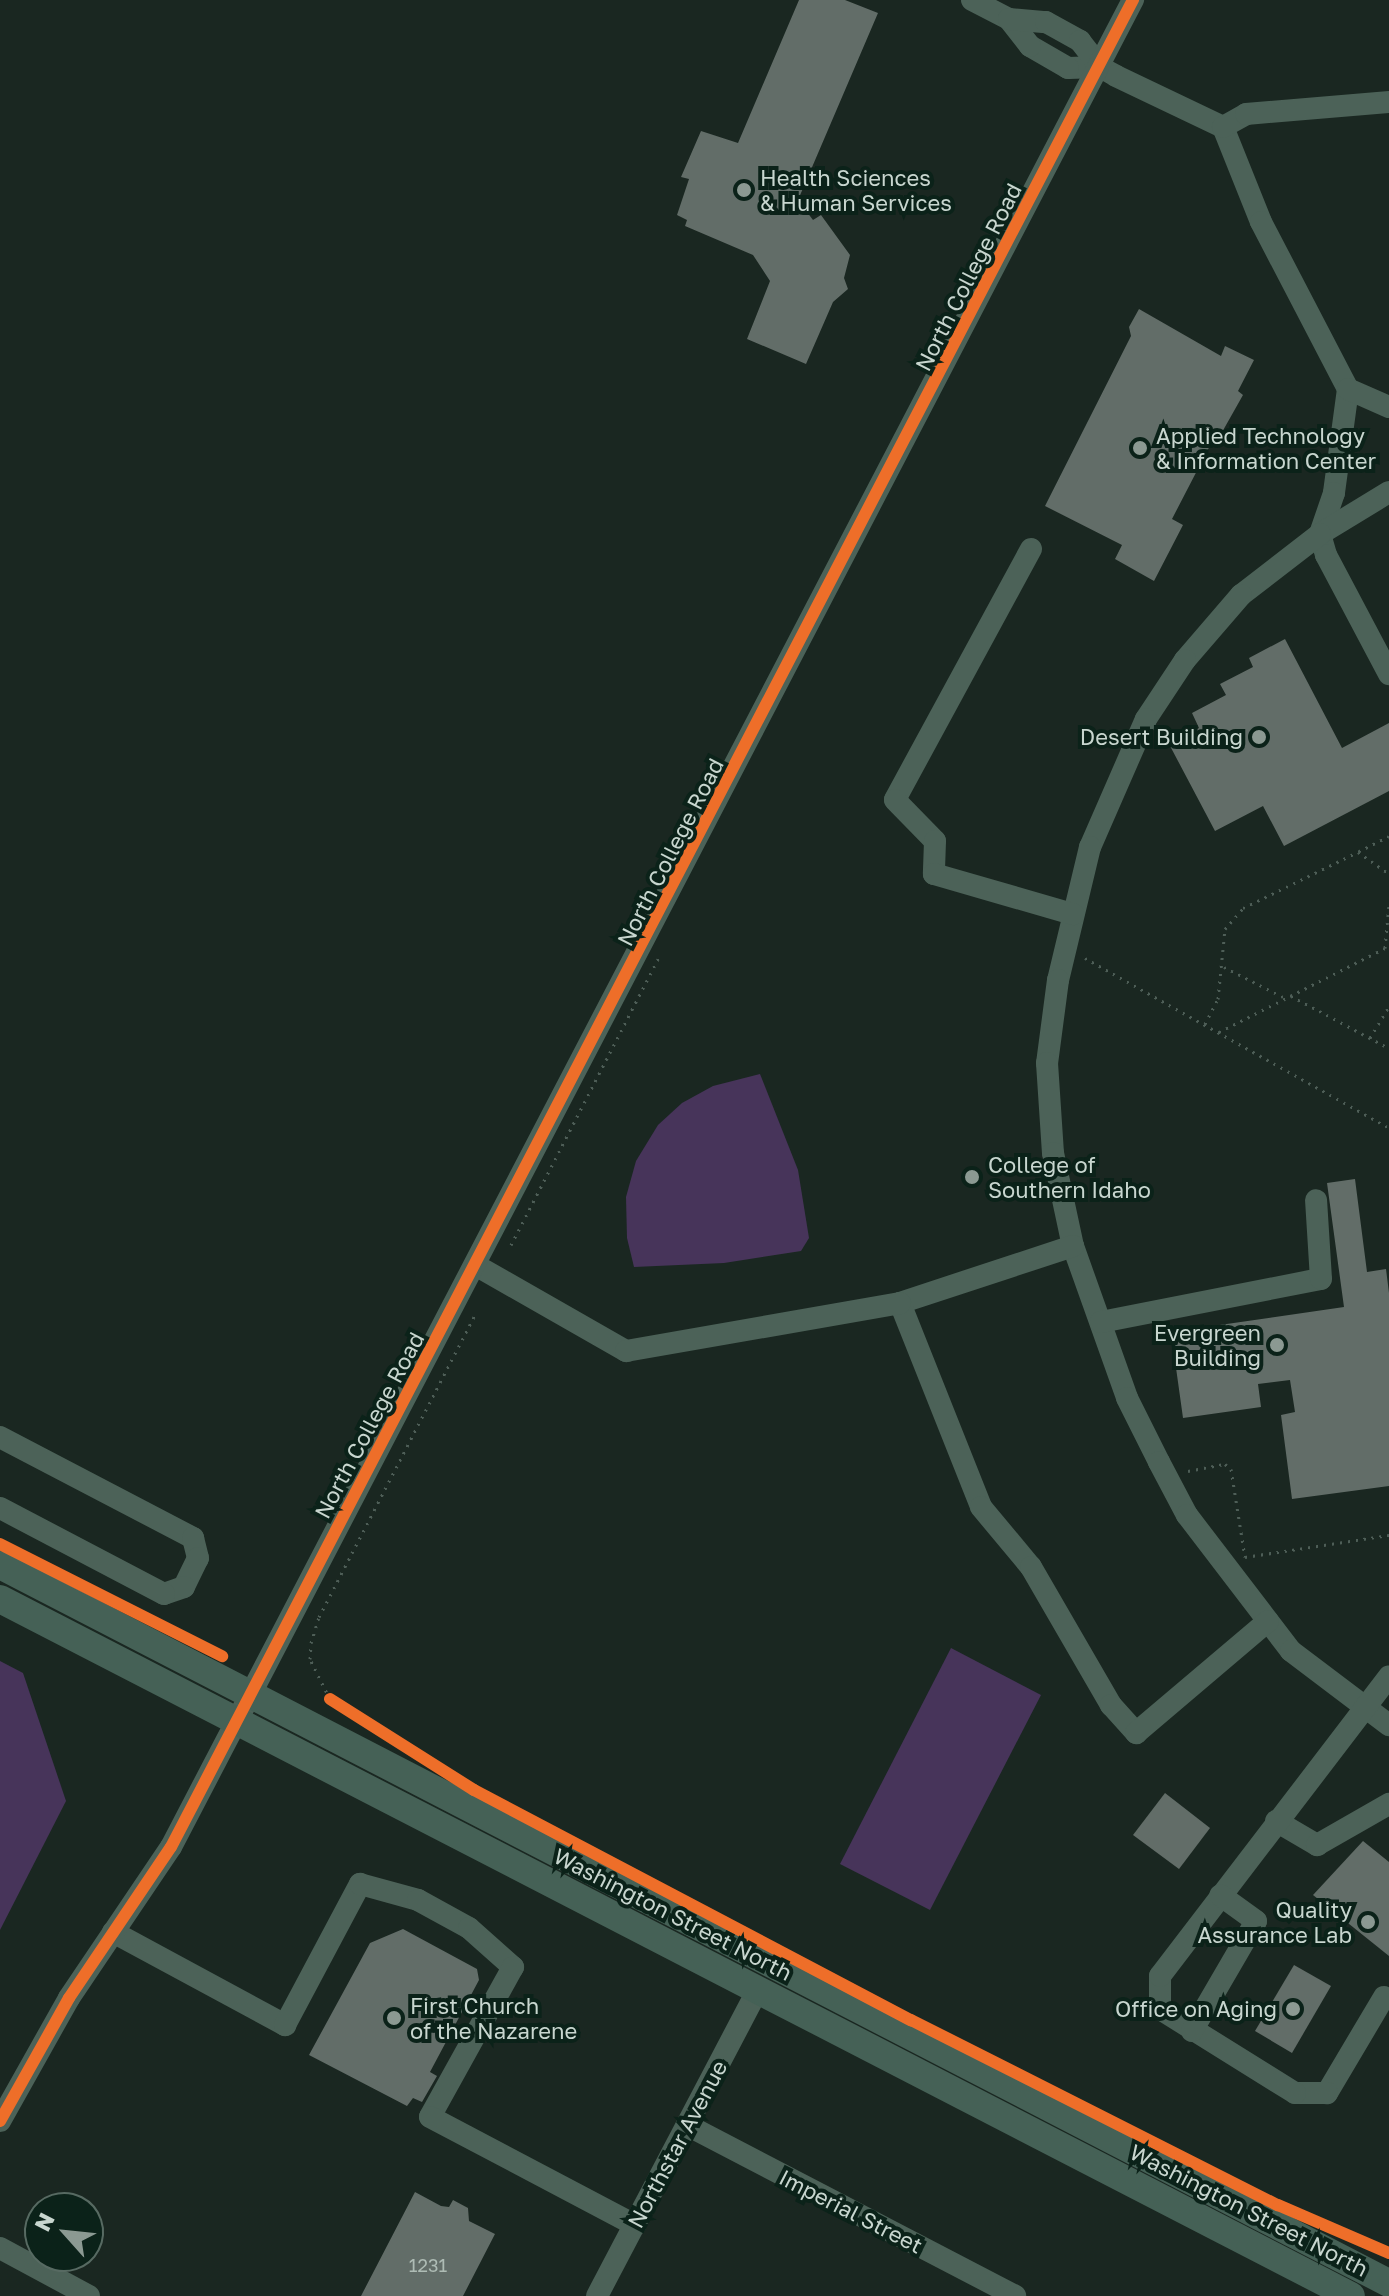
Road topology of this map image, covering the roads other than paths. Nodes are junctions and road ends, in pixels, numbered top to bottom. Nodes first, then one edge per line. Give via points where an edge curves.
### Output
1 (972, 0) edge
2 (1133, 0) edge
3 (1100, 67) junction
4 (1389, 102) edge
5 (1223, 127) junction
6 (1348, 389) junction
7 (1389, 407) edge
8 (1389, 492) edge
9 (1320, 534) junction
10 (1031, 549) dead end
11 (1389, 674) edge
12 (1073, 914) junction
13 (1316, 1200) dead end
14 (1073, 1246) junction
15 (477, 1266) junction
16 (900, 1303) junction
17 (1101, 1322) junction
18 (0, 1437) edge
19 (0, 1508) edge
20 (0, 1565) edge
21 (0, 1599) edge
22 (1268, 1621) junction
23 (1389, 1676) edge
24 (241, 1706) junction
25 (1364, 1706) junction
26 (1389, 1725) edge
27 (1389, 1804) edge
28 (1276, 1821) junction
29 (1220, 1895) junction
30 (113, 1932) junction
31 (757, 1991) junction
32 (1384, 1997) dead end
33 (1192, 2031) junction
34 (0, 2121) edge
35 (687, 2125) junction
36 (635, 2225) junction
37 (0, 2248) edge
38 (1389, 2283) edge
39 (89, 2296) edge
40 (597, 2296) edge
41 (1015, 2296) edge
42 (1351, 2296) edge

1 - 3 street via 1009,19 1046,22 1080,41
2 - 3 street, North College Road
3 - 5 street
3 - 15 street, North College Road
4 - 5 street via 1246,114
5 - 6 street via 1261,222
6 - 7 street
6 - 9 street via 1334,493
8 - 9 street
9 - 11 street
9 - 12 street via 1241,595 1185,660 1146,719 1110,792
10 - 12 street via 895,800 935,841 934,874
12 - 14 street via 1047,1063 1053,1153
13 - 17 street via 1321,1279
14 - 16 street
14 - 17 street
15 - 16 street via 626,1351
15 - 24 street, North College Road
16 - 22 street via 981,1507 1031,1567 1111,1705 1136,1733
17 - 22 street via 1127,1398 1187,1515
18 - 19 street via 193,1538 198,1558 184,1587 164,1594
20 - 24 main road, Washington Street North
21 - 24 main road, Washington Street North
22 - 25 street via 1291,1651
23 - 25 street
24 - 30 street, North College Road via 171,1847
24 - 31 main road, Washington Street North
24 - 38 main road, Washington Street North
25 - 26 street
25 - 28 street
27 - 28 street via 1317,1845
28 - 29 street
29 - 33 street via 1256,1921
29 - 33 street via 1160,1976 1160,2009
30 - 34 street, North College Road
30 - 36 street via 285,2025 360,1884 418,1900 469,1928 513,1967 430,2117
31 - 35 street, Northstar Avenue
31 - 42 main road, Washington Street North
32 - 33 street via 1327,2093 1295,2093
35 - 36 street, Northstar Avenue
35 - 41 street, Imperial Street
36 - 40 street, Northstar Avenue
37 - 39 street

